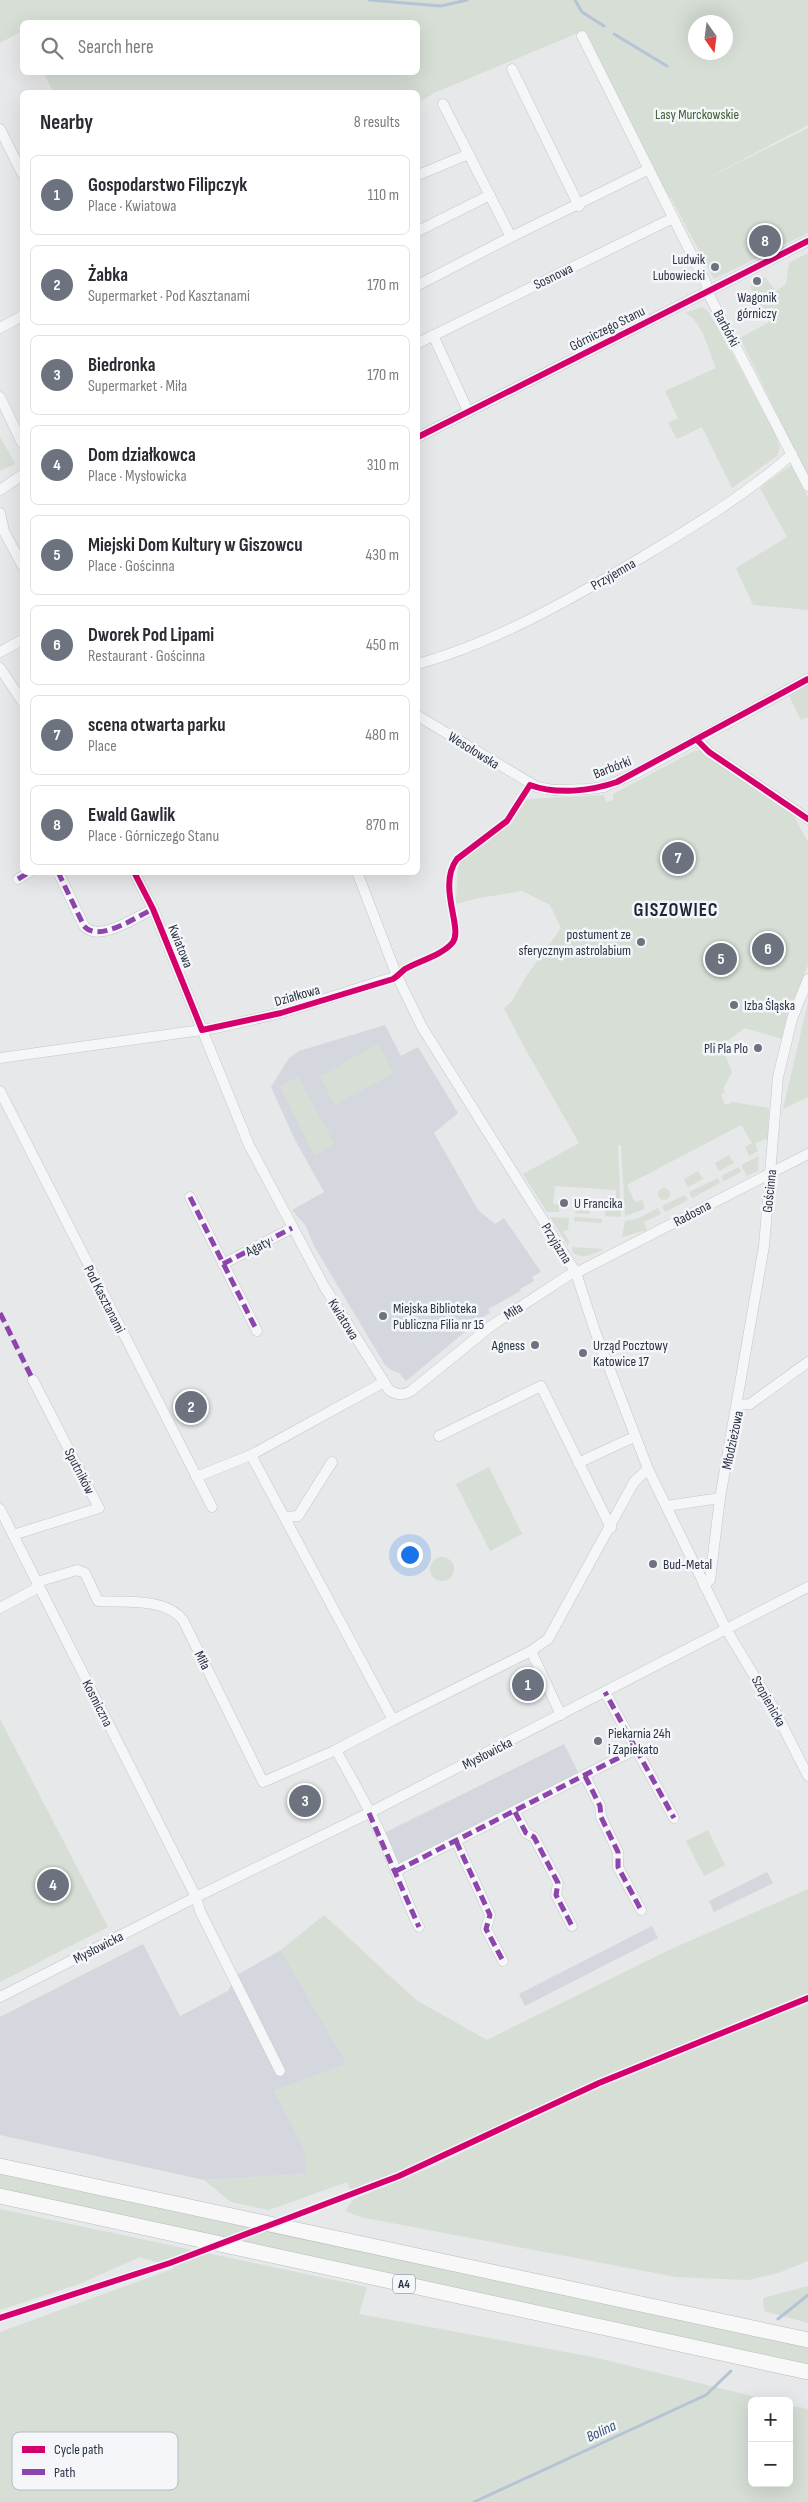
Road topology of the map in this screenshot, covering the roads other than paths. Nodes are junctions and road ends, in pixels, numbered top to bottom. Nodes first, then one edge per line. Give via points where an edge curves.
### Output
1 (582, 36) dead end
2 (512, 70) dead end
3 (443, 104) dead end
4 (0, 129) edge
5 (3, 142) edge
6 (469, 154) junction
7 (649, 169) junction
8 (20, 170) edge
9 (420, 173) edge
10 (490, 195) junction
11 (579, 206) junction
12 (673, 218) junction
13 (420, 231) edge
14 (512, 237) junction
15 (808, 241) edge
16 (420, 284) edge
17 (708, 291) junction
18 (20, 317) edge
19 (0, 328) edge
20 (434, 335) junction
21 (420, 342) edge
22 (0, 397) edge
23 (468, 411) junction
24 (420, 436) edge
25 (20, 439) edge
26 (792, 454) junction
27 (20, 476) edge
28 (808, 486) edge
29 (0, 490) edge
30 (0, 513) edge
31 (2, 532) edge
32 (20, 562) edge
33 (20, 641) edge
34 (0, 652) edge
35 (420, 663) edge
36 (0, 668) edge
37 (808, 679) edge
38 (20, 698) edge
39 (420, 717) edge
40 (697, 740) junction
41 (530, 785) joint
42 (808, 819) edge
43 (25, 875) edge
44 (59, 875) edge
45 (136, 875) edge
46 (358, 875) edge
47 (18, 879) dead end
48 (153, 909) junction
49 (397, 976) junction
50 (808, 979) edge
51 (202, 1030) junction
52 (0, 1058) edge
53 (0, 1091) edge
54 (808, 1154) edge
55 (771, 1171) junction
56 (190, 1197) dead end
57 (292, 1228) junction
58 (223, 1264) junction
59 (576, 1274) junction
60 (257, 1330) dead end
61 (808, 1362) edge
62 (33, 1380) dead end
63 (384, 1382) junction
64 (737, 1405) junction
65 (438, 1436) dead end
66 (634, 1437) junction
67 (251, 1455) junction
68 (332, 1462) dead end
69 (578, 1463) junction
70 (648, 1469) junction
71 (196, 1477) junction
72 (720, 1498) junction
73 (666, 1506) junction
74 (212, 1507) dead end
75 (0, 1509) edge
76 (286, 1517) junction
77 (611, 1528) junction
78 (13, 1535) junction
79 (38, 1584) junction
80 (704, 1585) junction
81 (808, 1586) edge
82 (0, 1608) edge
83 (726, 1629) junction
84 (531, 1651) junction
85 (605, 1692) junction
86 (562, 1715) junction
87 (393, 1720) junction
88 (636, 1749) junction
89 (336, 1750) junction
90 (585, 1776) junction
91 (808, 1776) edge
92 (515, 1812) junction
93 (370, 1813) junction
94 (674, 1818) dead end
95 (456, 1842) junction
96 (396, 1871) junction
97 (196, 1897) junction
98 (641, 1910) dead end
99 (572, 1926) dead end
100 (419, 1927) dead end
101 (503, 1961) dead end
102 (0, 1997) edge
103 (280, 2070) dead end
104 (0, 2166) edge
105 (0, 2196) edge
106 (808, 2340) edge
107 (808, 2372) edge

1 - 7 street, Barbórki
2 - 11 street
3 - 6 street
4 - 5 street
5 - 8 street
6 - 9 street
6 - 10 street
7 - 11 street
7 - 12 street, Barbórki
10 - 13 street
10 - 14 street
11 - 14 street
12 - 17 street, Barbórki
12 - 20 street, Sosnowa
14 - 16 street
15 - 17 street, Górniczego Stanu
17 - 23 street, Górniczego Stanu
17 - 26 street, Barbórki
18 - 19 street
20 - 21 street, Sosnowa
20 - 23 street
22 - 25 street
23 - 24 street, Górniczego Stanu
26 - 28 street, Barbórki
26 - 35 street, Przyjemna via 713,515 608,577 505,631
27 - 29 street
30 - 31 street
31 - 32 street
33 - 34 street
36 - 38 street
37 - 40 street, Barbórki
39 - 41 street, Wesołowska
40 - 41 street, Barbórki via 604,787 553,790
40 - 42 street via 709,752
43 - 47 street
44 - 48 street via 84,926 90,931 103,933
45 - 48 street, Kwiatowa
46 - 49 street, Przyjazna
48 - 51 street, Kwiatowa
49 - 51 street, Działkowa via 281,1013
49 - 59 street, Przyjazna via 434,1048
50 - 55 street, Gościnna via 792,1019 778,1077
51 - 52 street, Działkowa
51 - 57 street, Kwiatowa via 249,1144
53 - 71 street, Pod Kasztanami
54 - 55 street, Radosna
55 - 59 street, Radosna
55 - 64 street, Gościnna via 764,1246
56 - 58 street
57 - 58 street, Agaty
57 - 63 street, Kwiatowa
58 - 60 street
59 - 63 street, Miła via 569,1274 491,1326 411,1391 395,1393
59 - 66 street, Przyjazna
61 - 64 street, Młodzieżowa via 750,1404
62 - 78 street, Sputników via 99,1508
63 - 67 street
64 - 72 street, Młodzieżowa
65 - 69 street via 541,1386
66 - 69 street
66 - 70 street, Przyjazna
67 - 71 street
67 - 76 street
68 - 76 street via 298,1516
69 - 77 street
70 - 73 street, Przyjazna
70 - 77 street, Miła via 634,1482
71 - 74 street, Pod Kasztanami
72 - 73 street
72 - 80 street, Młodzieżowa via 710,1580
73 - 80 street, Przyjazna
75 - 78 street, Kosmiczna
76 - 87 street
77 - 84 street, Miła via 548,1638
78 - 79 street, Kosmiczna
79 - 82 street
79 - 89 street, Miła via 76,1570 82,1571 98,1601 159,1604 173,1610 183,1620 263,1782
79 - 97 street, Kosmiczna
80 - 83 street, Przyjazna
81 - 83 street, Mysłowicka
83 - 85 street, Mysłowicka
83 - 91 street, Szopienicka via 773,1707
84 - 86 street
84 - 87 street, Miła
85 - 86 street, Mysłowicka
85 - 88 street
86 - 93 street, Mysłowicka
87 - 89 street, Miła
88 - 90 street
88 - 94 street
89 - 93 street
90 - 92 street
90 - 98 street via 618,1852 618,1867
92 - 95 street
92 - 99 street via 526,1833 534,1838 558,1883 556,1895
93 - 96 street
93 - 97 street, Mysłowicka
95 - 96 street
95 - 101 street via 490,1915 486,1929
96 - 100 street
97 - 102 street, Mysłowicka
97 - 103 street via 229,1972
104 - 106 highway, A4
105 - 107 highway, A4

